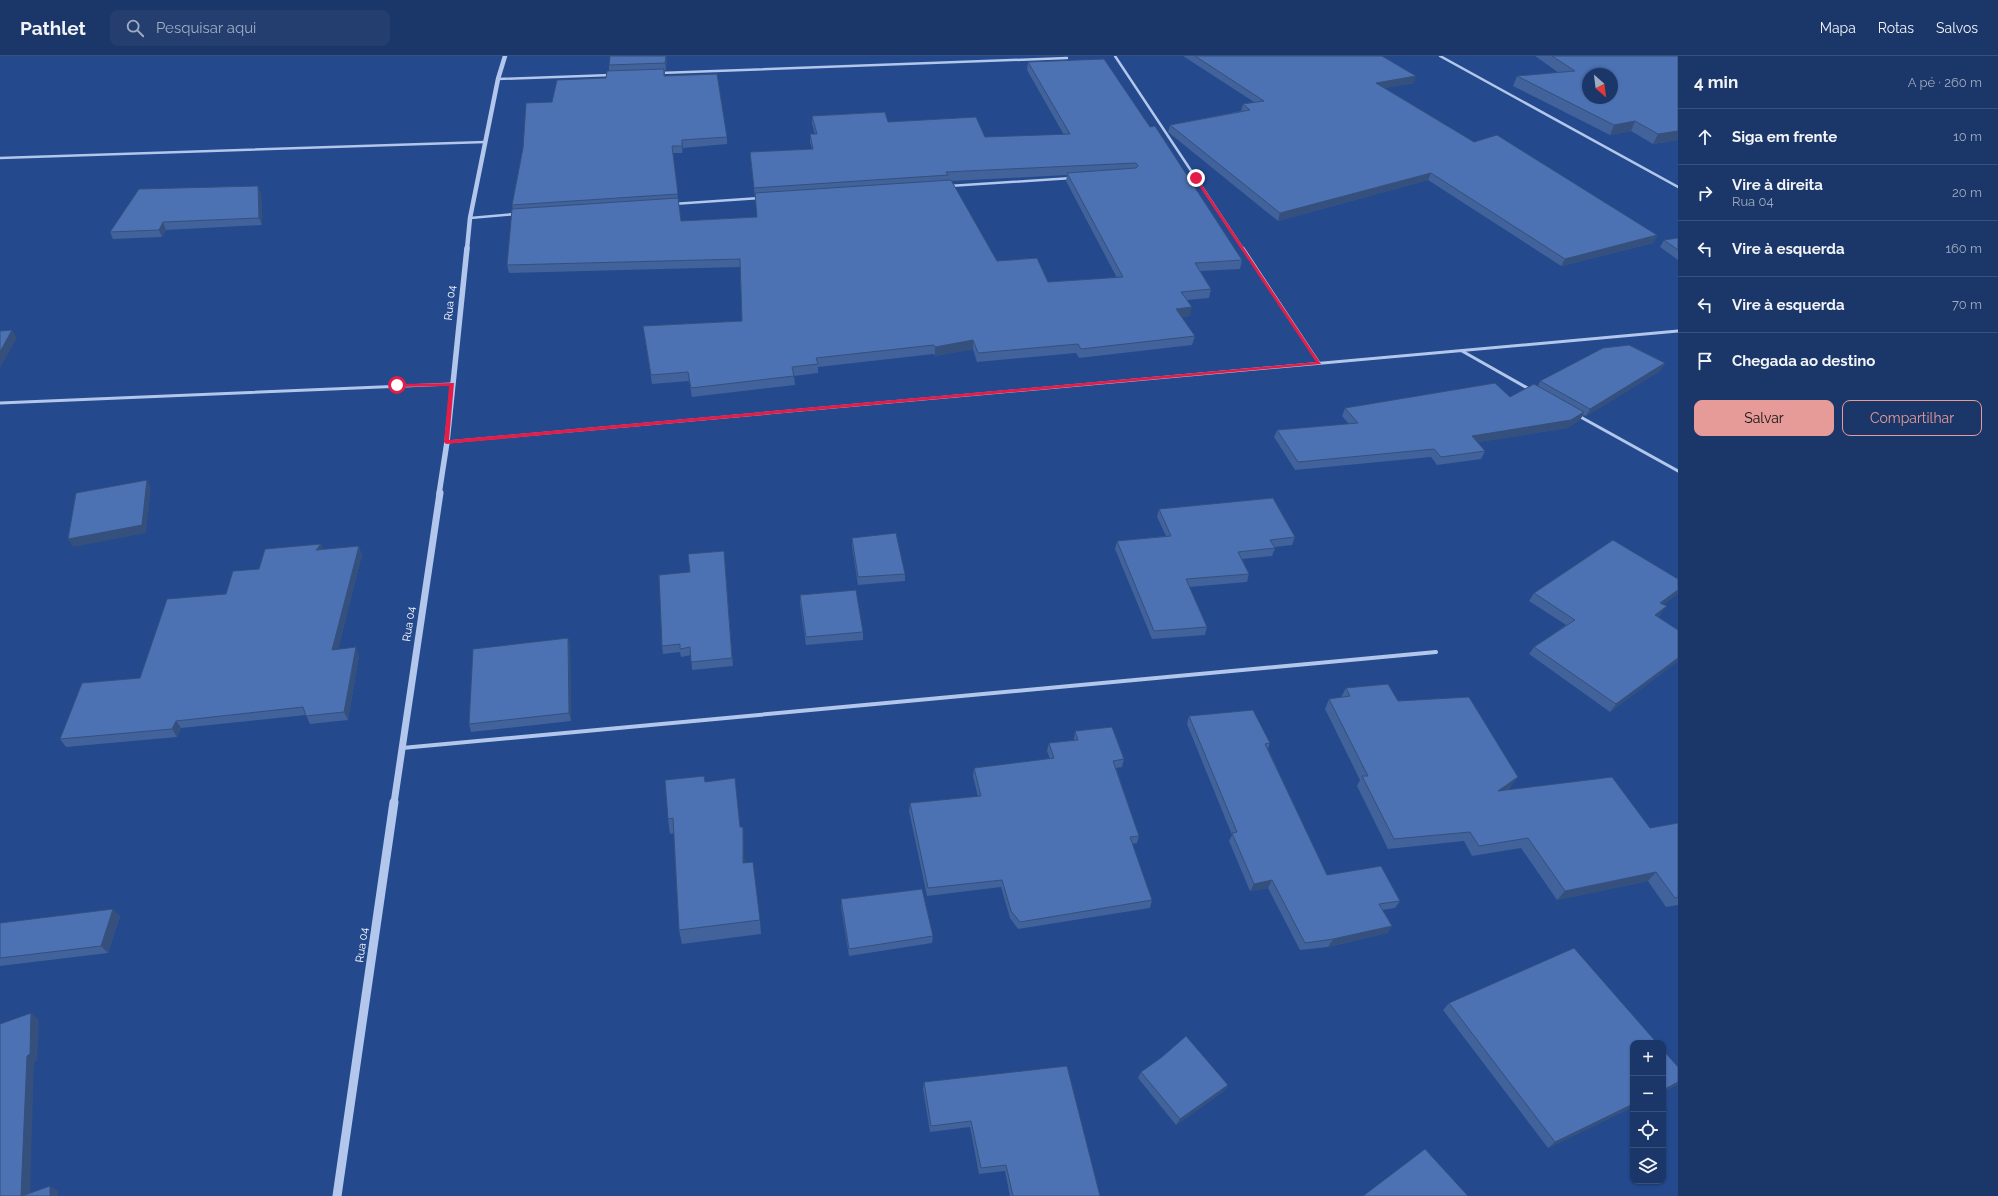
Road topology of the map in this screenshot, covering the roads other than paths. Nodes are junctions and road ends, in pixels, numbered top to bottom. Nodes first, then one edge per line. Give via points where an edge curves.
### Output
1 (504, 56) edge
2 (1116, 56) edge
3 (1440, 56) edge
4 (1067, 58) dead end
5 (656, 73) edge
6 (617, 75) edge
7 (498, 79) junction
8 (485, 142) junction
9 (0, 158) edge
10 (1078, 178) edge
11 (944, 186) edge
12 (1678, 187) edge
13 (761, 198) edge
14 (666, 204) edge
15 (516, 214) edge
16 (470, 218) junction
17 (1678, 331) edge
18 (1461, 351) junction
19 (1319, 363) junction
20 (452, 384) junction
21 (1536, 392) edge
22 (0, 403) edge
23 (1569, 411) edge
24 (446, 442) junction
25 (1678, 472) edge
26 (1436, 652) dead end
27 (402, 748) junction
28 (336, 1196) edge

1 - 7 street, Rua 04
2 - 19 street
3 - 12 street
4 - 5 street
6 - 7 street
7 - 8 street, Rua 04
8 - 9 street
8 - 16 street, Rua 04
10 - 11 street
13 - 14 street
15 - 16 street
16 - 20 street, Rua 04
17 - 18 street
18 - 19 street
18 - 21 street
19 - 24 street
20 - 22 street
20 - 24 street, Rua 04
23 - 25 street
24 - 27 street, Rua 04
26 - 27 street
27 - 28 street, Rua 04

